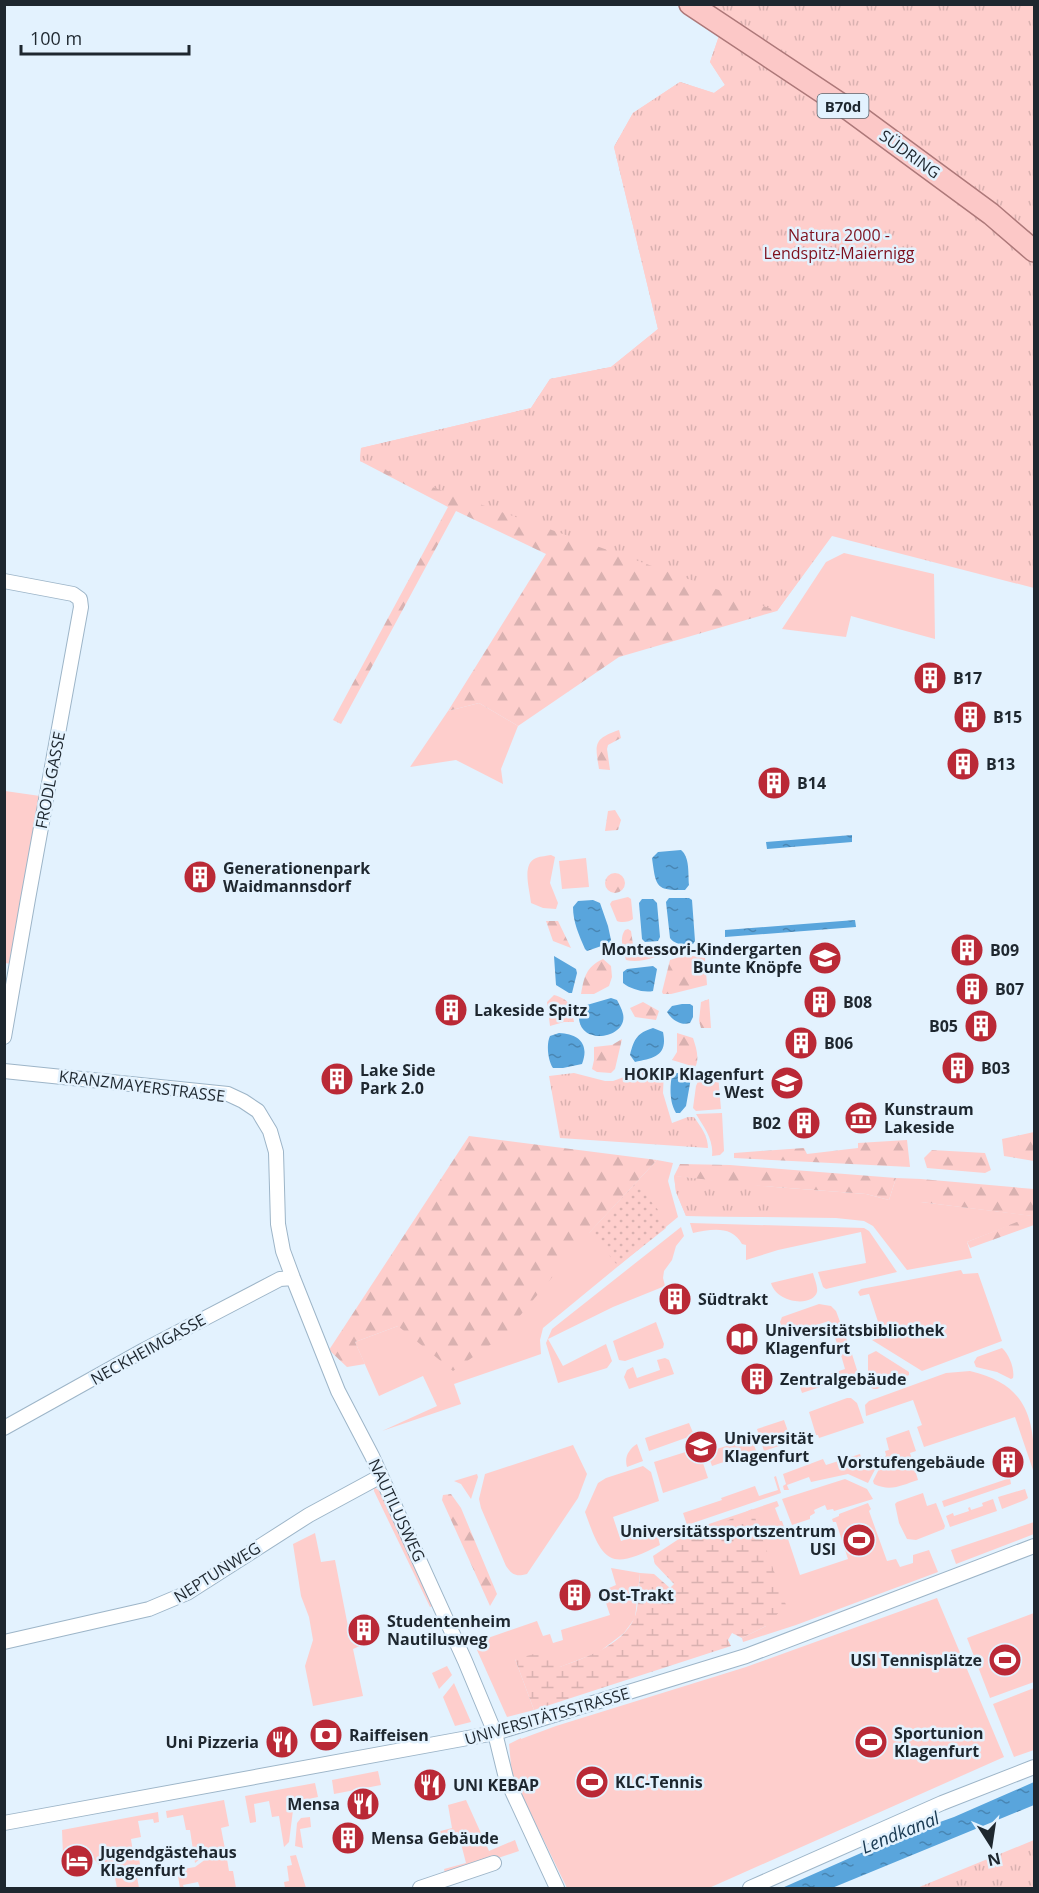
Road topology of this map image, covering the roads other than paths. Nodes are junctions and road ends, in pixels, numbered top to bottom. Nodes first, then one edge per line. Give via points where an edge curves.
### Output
1 (690, 4) edge
2 (1035, 251) edge
3 (4, 581) edge
4 (4, 1037) edge
5 (4, 1071) edge
6 (267, 1126) joint
7 (293, 1278) junction
8 (4, 1428) edge
9 (381, 1476) junction
10 (1035, 1546) edge
11 (4, 1642) edge
12 (495, 1733) junction
13 (1035, 1767) edge
14 (4, 1823) edge
15 (494, 1863) dead end
16 (420, 1888) edge
17 (557, 1888) edge
18 (750, 1888) edge

1 - 2 main road, SÜDRING / B70d via 851,111 992,214
3 - 4 street, FRODLGASSE via 73,594 80,599 81,607
5 - 6 street, KRANZMAYERSTRASSE via 228,1095 258,1111
6 - 7 street, NAUTILUSWEG via 276,1152 278,1224
7 - 8 street, NECKHEIMGASSE via 280,1279
7 - 9 street, NAUTILUSWEG via 338,1391
9 - 11 street, NEPTUNWEG via 165,1603
9 - 12 street, NAUTILUSWEG
10 - 12 street, UNIVERSITÄTSSTRASSE via 746,1656
12 - 14 street, UNIVERSITÄTSSTRASSE
12 - 17 street, NAUTILUSWEG via 506,1778
13 - 18 street via 942,1803
15 - 16 street

